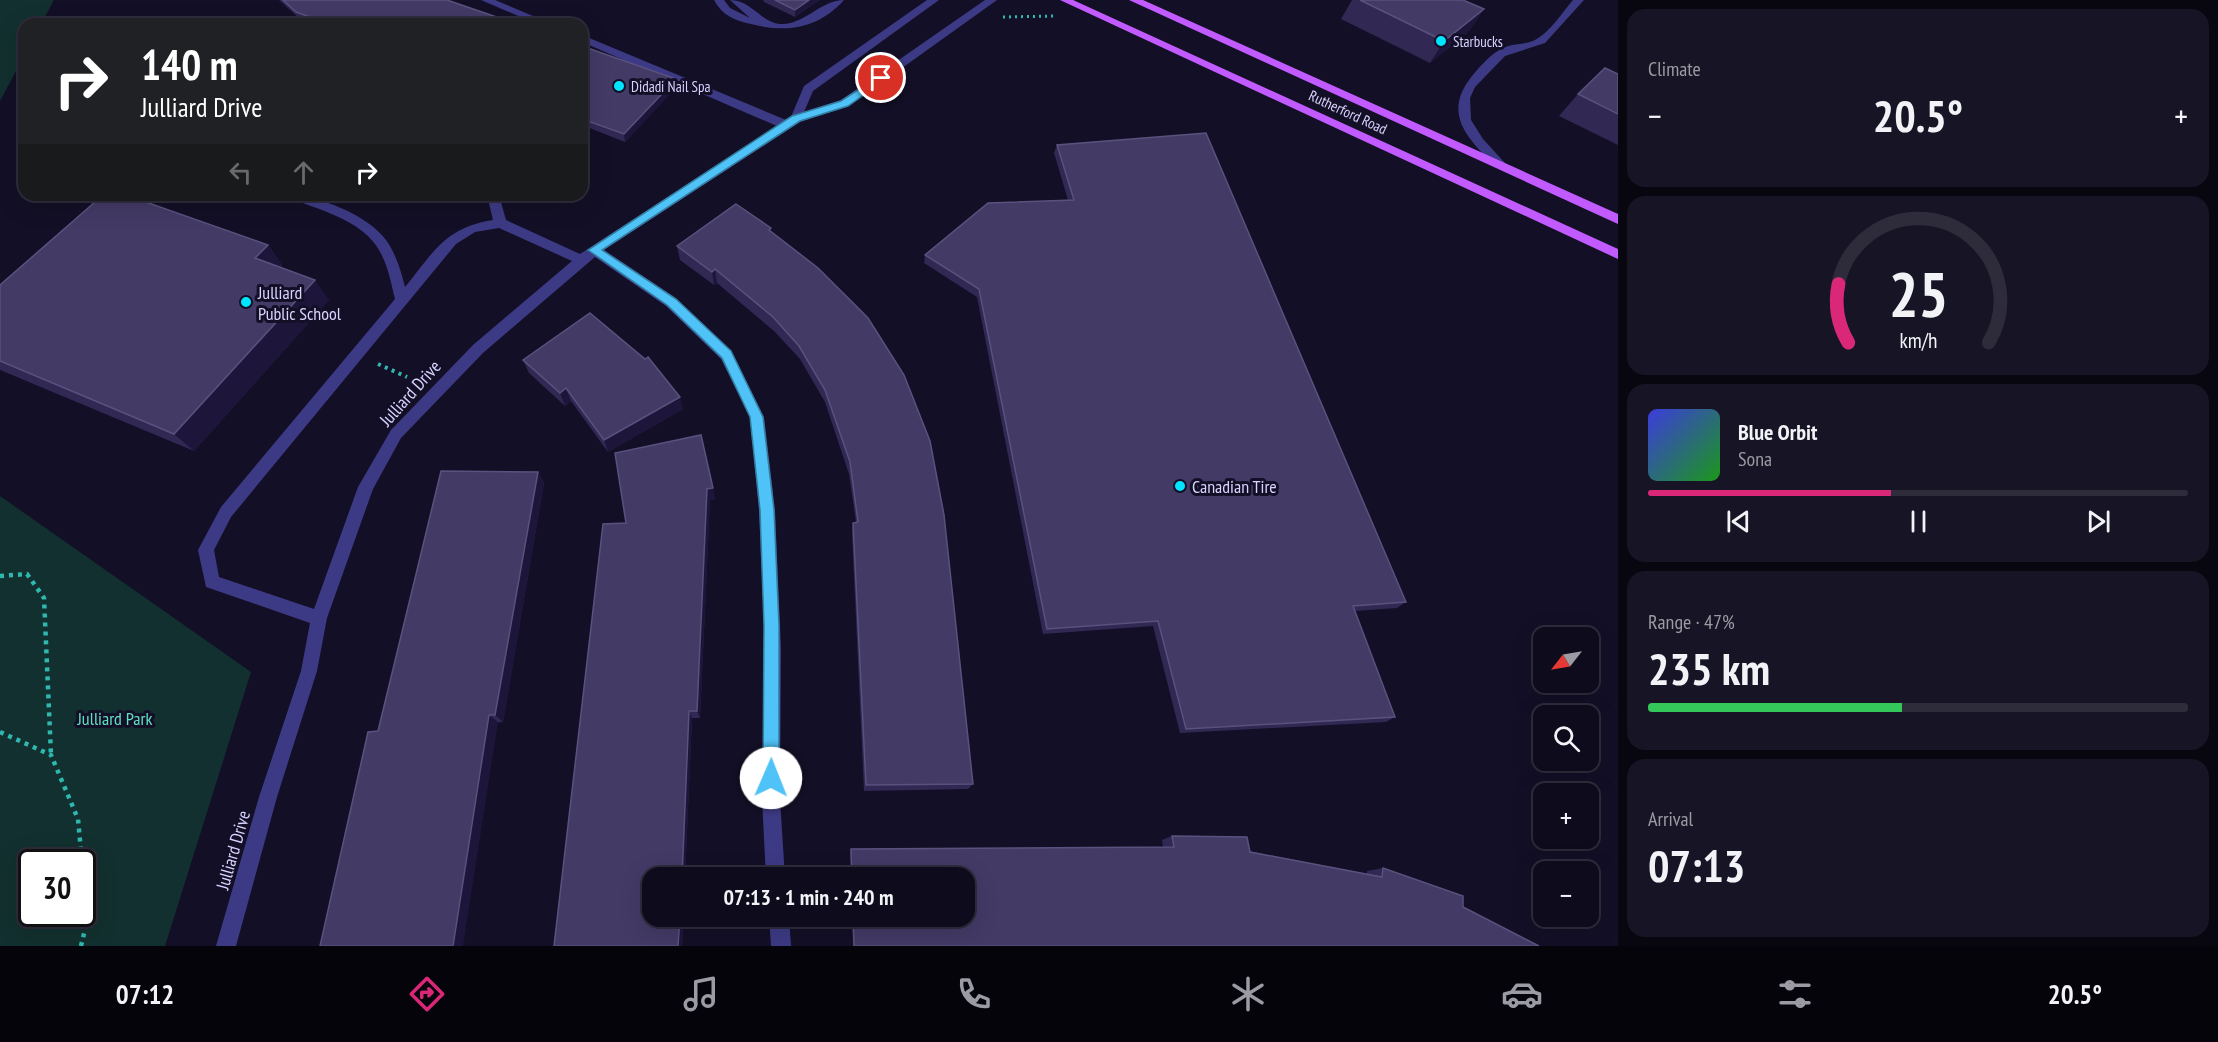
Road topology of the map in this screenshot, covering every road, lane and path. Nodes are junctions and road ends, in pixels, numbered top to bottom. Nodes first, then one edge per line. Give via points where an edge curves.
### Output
1 (486, 0) edge
2 (719, 0) edge
3 (735, 0) edge
4 (839, 0) edge
5 (934, 0) edge
6 (992, 0) edge
7 (1065, 0) edge
8 (1134, 0) edge
9 (1580, 0) edge
10 (1063, 15) dead end
11 (532, 18) edge
12 (1000, 18) dead end
13 (767, 24) junction
14 (588, 40) edge
15 (791, 122) junction
16 (1499, 163) junction
17 (307, 201) edge
18 (494, 201) edge
19 (1618, 219) edge
20 (500, 223) junction
21 (1618, 254) edge
22 (587, 255) junction
23 (402, 302) junction
24 (358, 356) junction
25 (407, 377) dead end
26 (0, 576) edge
27 (319, 618) junction
28 (0, 732) edge
29 (51, 755) junction
30 (81, 849) edge
31 (775, 867) edge
32 (86, 927) edge
33 (779, 927) edge
34 (81, 946) edge
35 (226, 946) edge
36 (781, 946) edge

1 - 11 street
2 - 13 street via 721,6 745,21
3 - 13 street
4 - 13 street via 807,22
5 - 15 street via 808,89
6 - 15 street, Julliard Drive via 845,103
7 - 21 main road, Rutherford Road
8 - 16 main road, Rutherford Road
9 - 16 street via 1539,42 1510,49 1494,58 1466,87 1461,104 1465,123
10 - 12 path
14 - 15 street
15 - 22 street, Julliard Drive
16 - 19 main road, Rutherford Road
17 - 23 street via 368,228 382,243 390,260
18 - 20 street
20 - 22 street
20 - 23 street via 472,228 451,241
22 - 27 street, Julliard Drive via 478,349 396,434 366,487
22 - 31 street via 671,302 726,355 756,417 767,510
23 - 24 street
24 - 25 path
24 - 27 street via 226,512 206,550 212,582
26 - 29 path via 27,574 45,598
27 - 35 street, Julliard Drive via 309,671
28 - 29 path
29 - 30 path via 78,819
32 - 34 path
33 - 36 street

